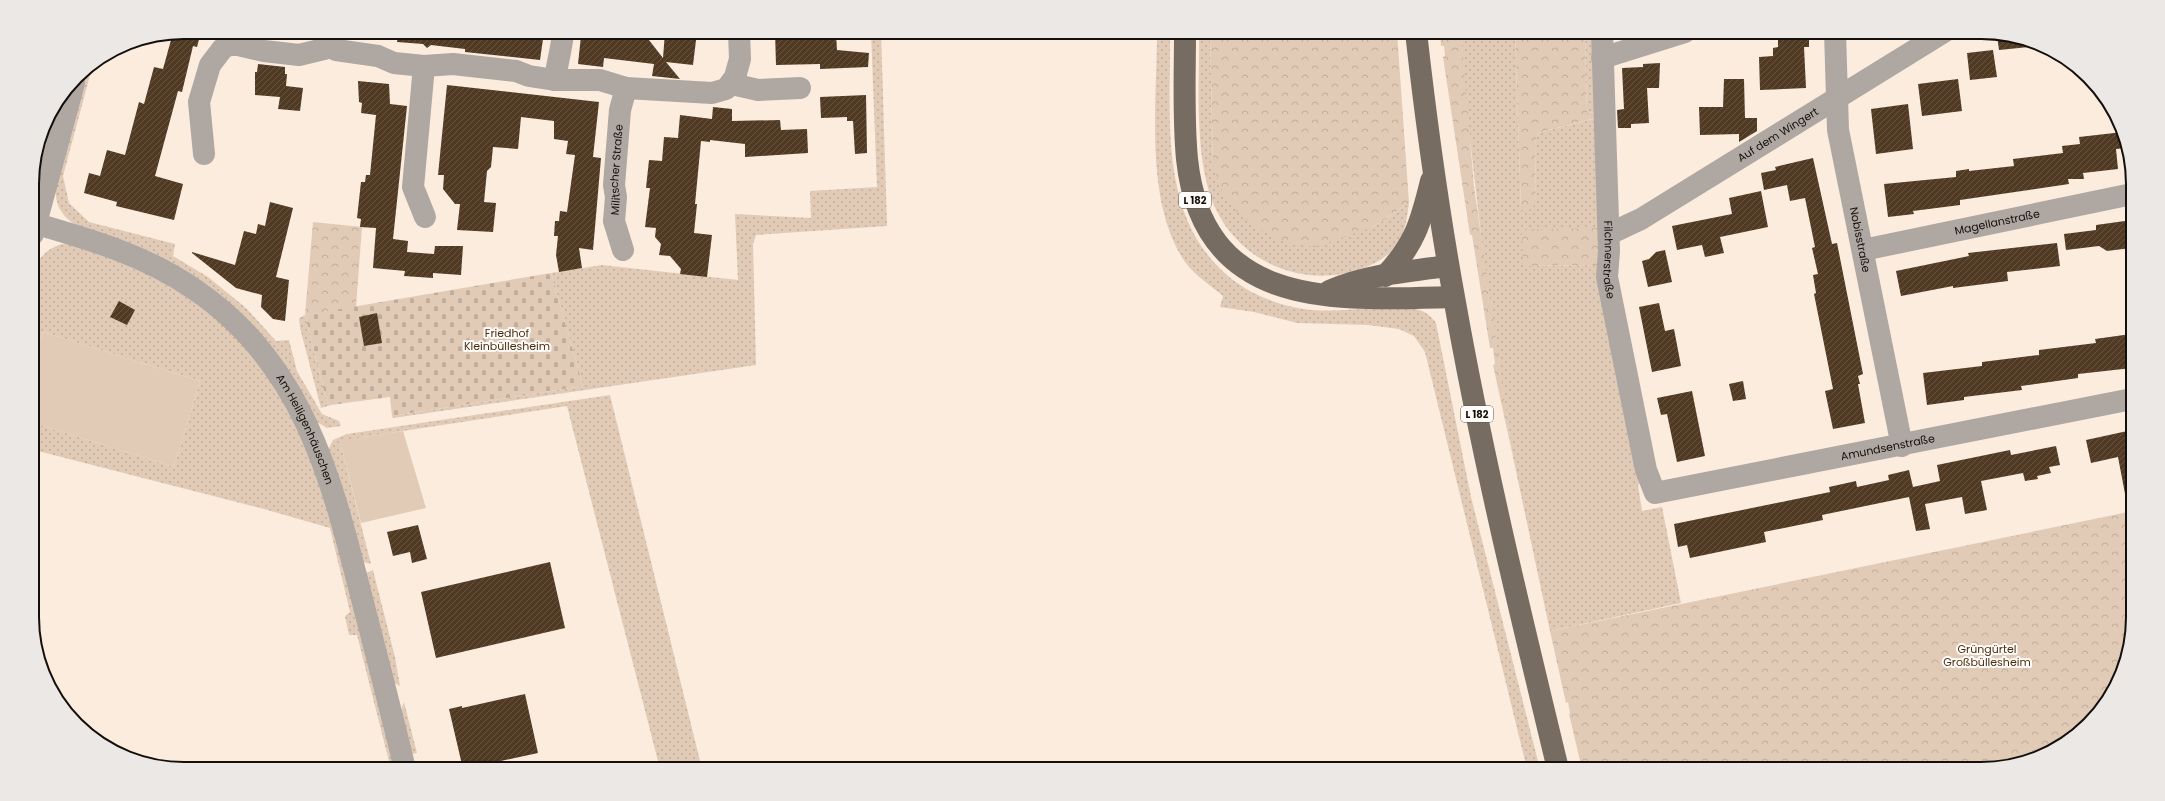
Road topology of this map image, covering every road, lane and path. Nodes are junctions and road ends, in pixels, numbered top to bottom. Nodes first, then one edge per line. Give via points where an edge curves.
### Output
1 (562, 39) edge
2 (739, 39) edge
3 (1185, 39) edge
4 (1417, 39) edge
5 (1602, 39) edge
6 (1663, 39) edge
7 (1835, 39) edge
8 (1933, 39) edge
9 (333, 43) edge
10 (1602, 58) junction
11 (424, 66) junction
12 (555, 80) junction
13 (732, 84) junction
14 (626, 88) junction
15 (800, 88) dead end
16 (71, 93) edge
17 (1838, 97) junction
18 (204, 154) dead end
19 (1434, 170) junction
20 (2126, 195) edge
21 (39, 209) edge
22 (425, 217) dead end
23 (39, 228) edge
24 (1608, 234) junction
25 (623, 250) dead end
26 (1863, 250) junction
27 (1448, 266) junction
28 (1385, 276) junction
29 (1323, 293) junction
30 (1453, 297) junction
31 (2126, 400) edge
32 (1902, 446) junction
33 (1651, 482) joint
34 (403, 762) edge
35 (1556, 762) edge

1 - 12 street
2 - 13 street via 740,59
3 - 29 main road, L 182 via 1187,159 1193,193 1210,233 1227,253 1249,271 1284,288
4 - 19 main road, L 182
5 - 10 street, Filchnerstraße
6 - 10 street
7 - 17 street, Nobisstraße
8 - 17 street, Auf dem Wingert
9 - 11 street via 394,63
9 - 18 street via 299,55 238,45 224,48 210,65 199,102
10 - 24 street, Filchnerstraße
11 - 12 street via 453,64 516,71
11 - 22 street via 413,186
12 - 14 street via 592,79
13 - 14 street via 726,89 712,93
13 - 15 street via 758,90
14 - 25 street, Militscher Straße via 620,110 614,185 614,221
16 - 21 street
17 - 24 street, Auf dem Wingert via 1641,219
17 - 26 street, Nobisstraße via 1838,130
19 - 27 main road, L 182
19 - 28 main road, L 182 via 1414,239
20 - 26 street, Magellanstraße
23 - 34 street, Am Heiligenhäuschen via 122,250 193,288 240,327 277,371 305,418 328,474
24 - 33 street, Filchnerstraße via 1607,277 1646,470
26 - 32 street, Nobisstraße
27 - 28 main road, L 182
27 - 30 main road, L 182
28 - 29 main road, L 182 via 1343,285
29 - 30 main road, L 182 via 1348,297
30 - 35 main road, L 182 via 1508,562
31 - 32 street, Amundsenstraße
32 - 33 street, Amundsenstraße via 1655,493

